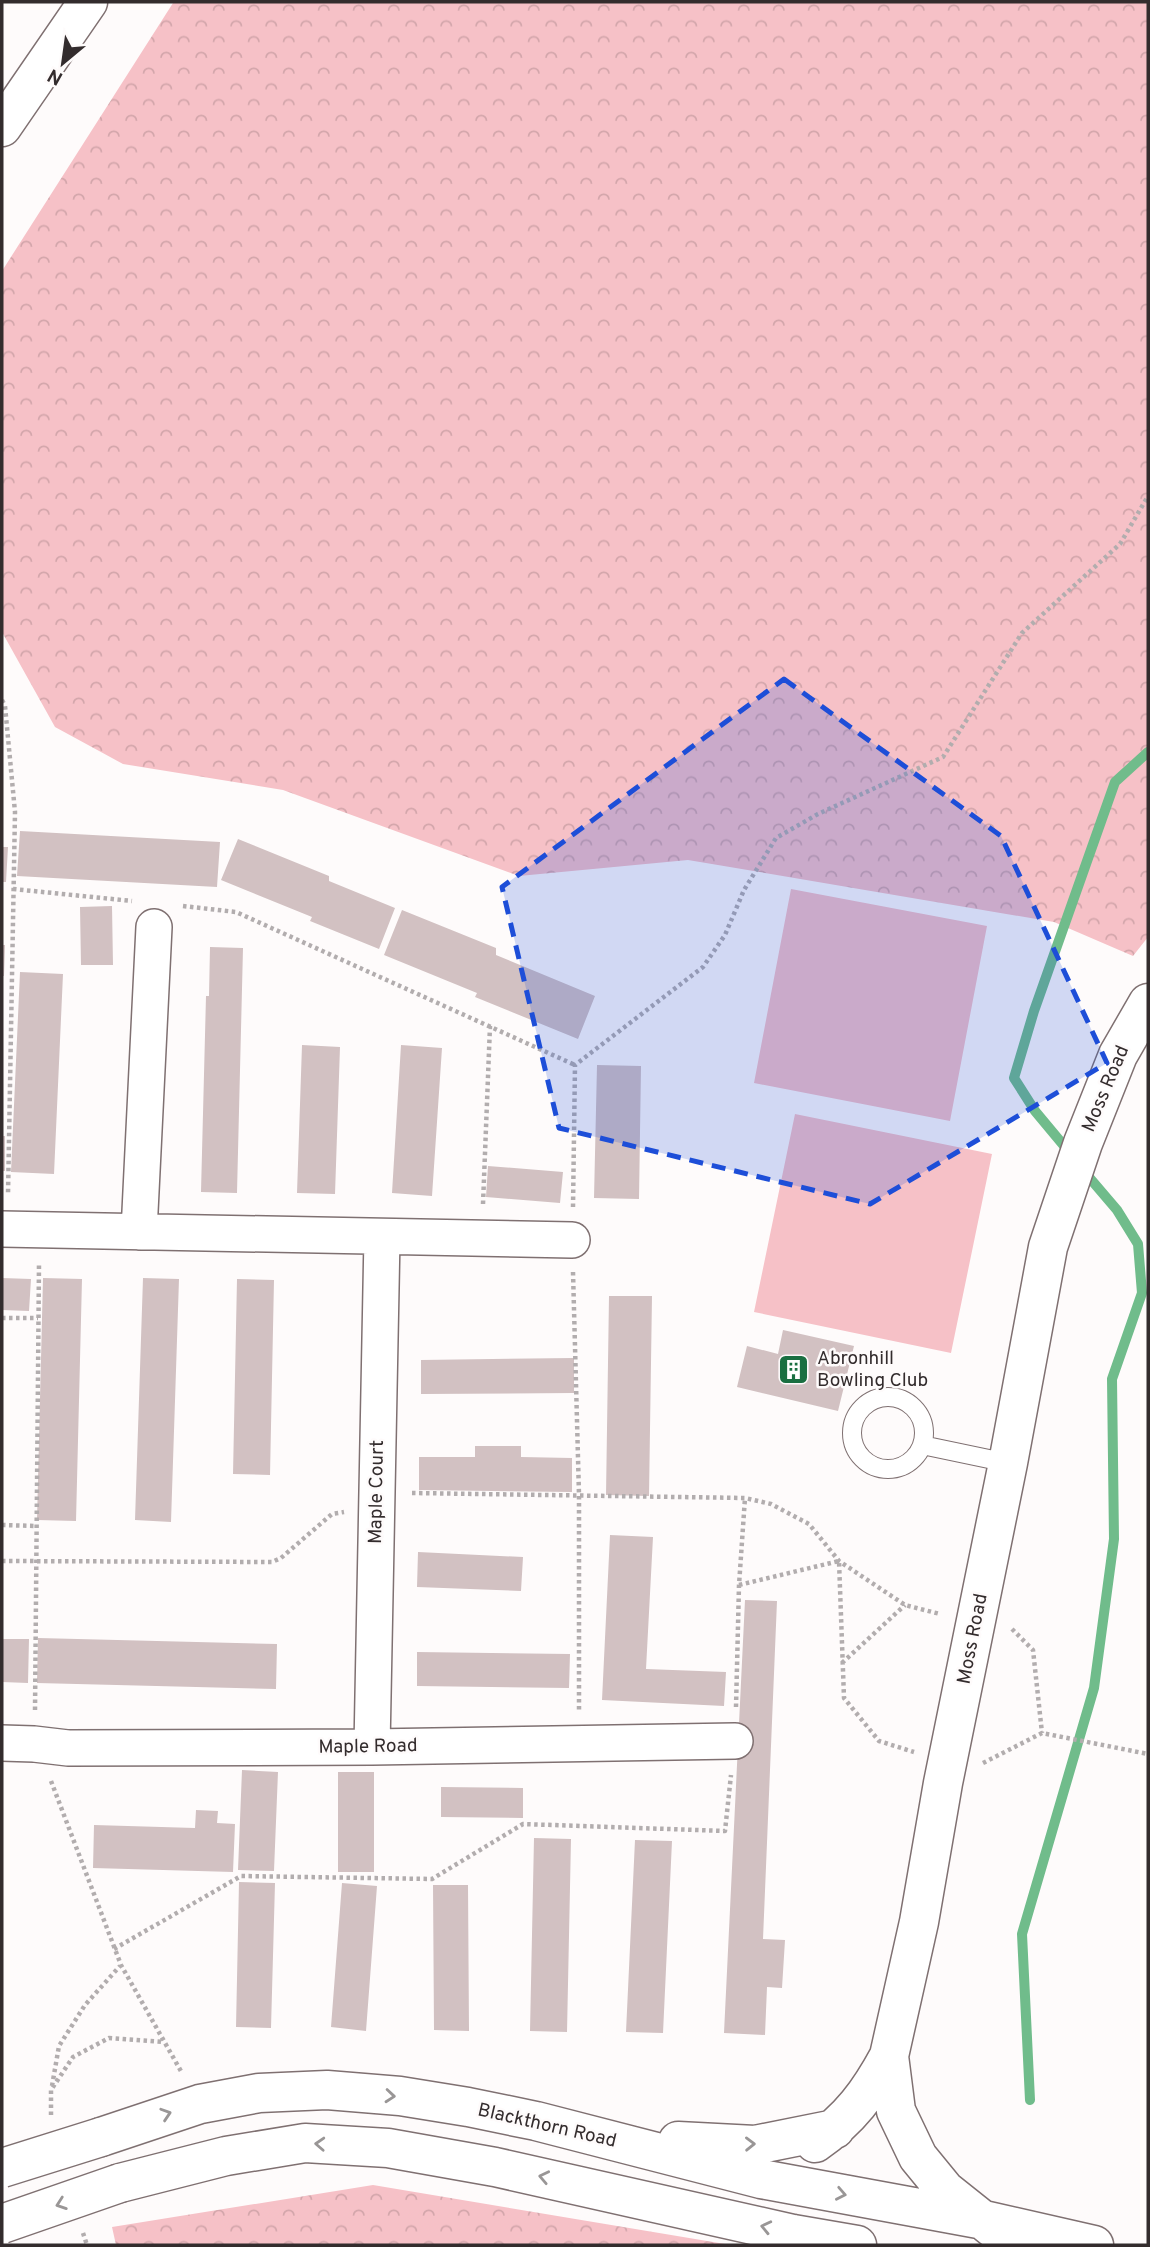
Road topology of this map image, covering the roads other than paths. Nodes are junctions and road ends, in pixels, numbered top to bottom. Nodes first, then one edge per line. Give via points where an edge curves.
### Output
1 (88, 2) edge
2 (2, 127) edge
3 (156, 911) road end
4 (1148, 1003) edge
5 (16, 1230) edge
6 (139, 1232) junction
7 (382, 1237) junction
8 (572, 1240) road end
9 (922, 1445) junction
10 (1008, 1463) junction
11 (735, 1741) road end
12 (18, 1743) edge
13 (372, 1747) junction
14 (889, 2056) junction
15 (536, 2121) junction
16 (835, 2129) junction
17 (2, 2168) edge
18 (761, 2179) junction
19 (670, 2205) junction
20 (984, 2220) junction
21 (2, 2224) edge
22 (857, 2245) edge
23 (1014, 2245) edge
24 (1094, 2245) edge

1 - 2 street
3 - 6 street
4 - 10 street, Moss Road via 1118,1055 1048,1247
5 - 6 street
6 - 7 street
7 - 8 street
7 - 13 street, Maple Court
9 - 9 lane via 916,1456 895,1469 870,1465 854,1446 854,1421 859,1411 877,1398 900,1399 918,1413
9 - 10 lane
10 - 14 street, Moss Road
11 - 13 street, Maple Road
12 - 13 street, Maple Road via 68,1748
14 - 16 street via 872,2089
14 - 20 street, Moss Road via 896,2111 918,2157 945,2190
15 -> 16 street via 670,2140 755,2145
17 -> 15 street, Blackthorn Road, bridge via 200,2104 259,2093 327,2090 400,2096
15 - 18 street, Blackthorn Road
16 - 18 street
18 - 19 street
18 -> 20 street, Blackthorn Road
19 -> 21 street, bridge via 495,2166 388,2148 305,2143 226,2156 120,2183
22 -> 19 street
20 - 23 street, Moss Road
20 - 24 street, Blackthorn Road

